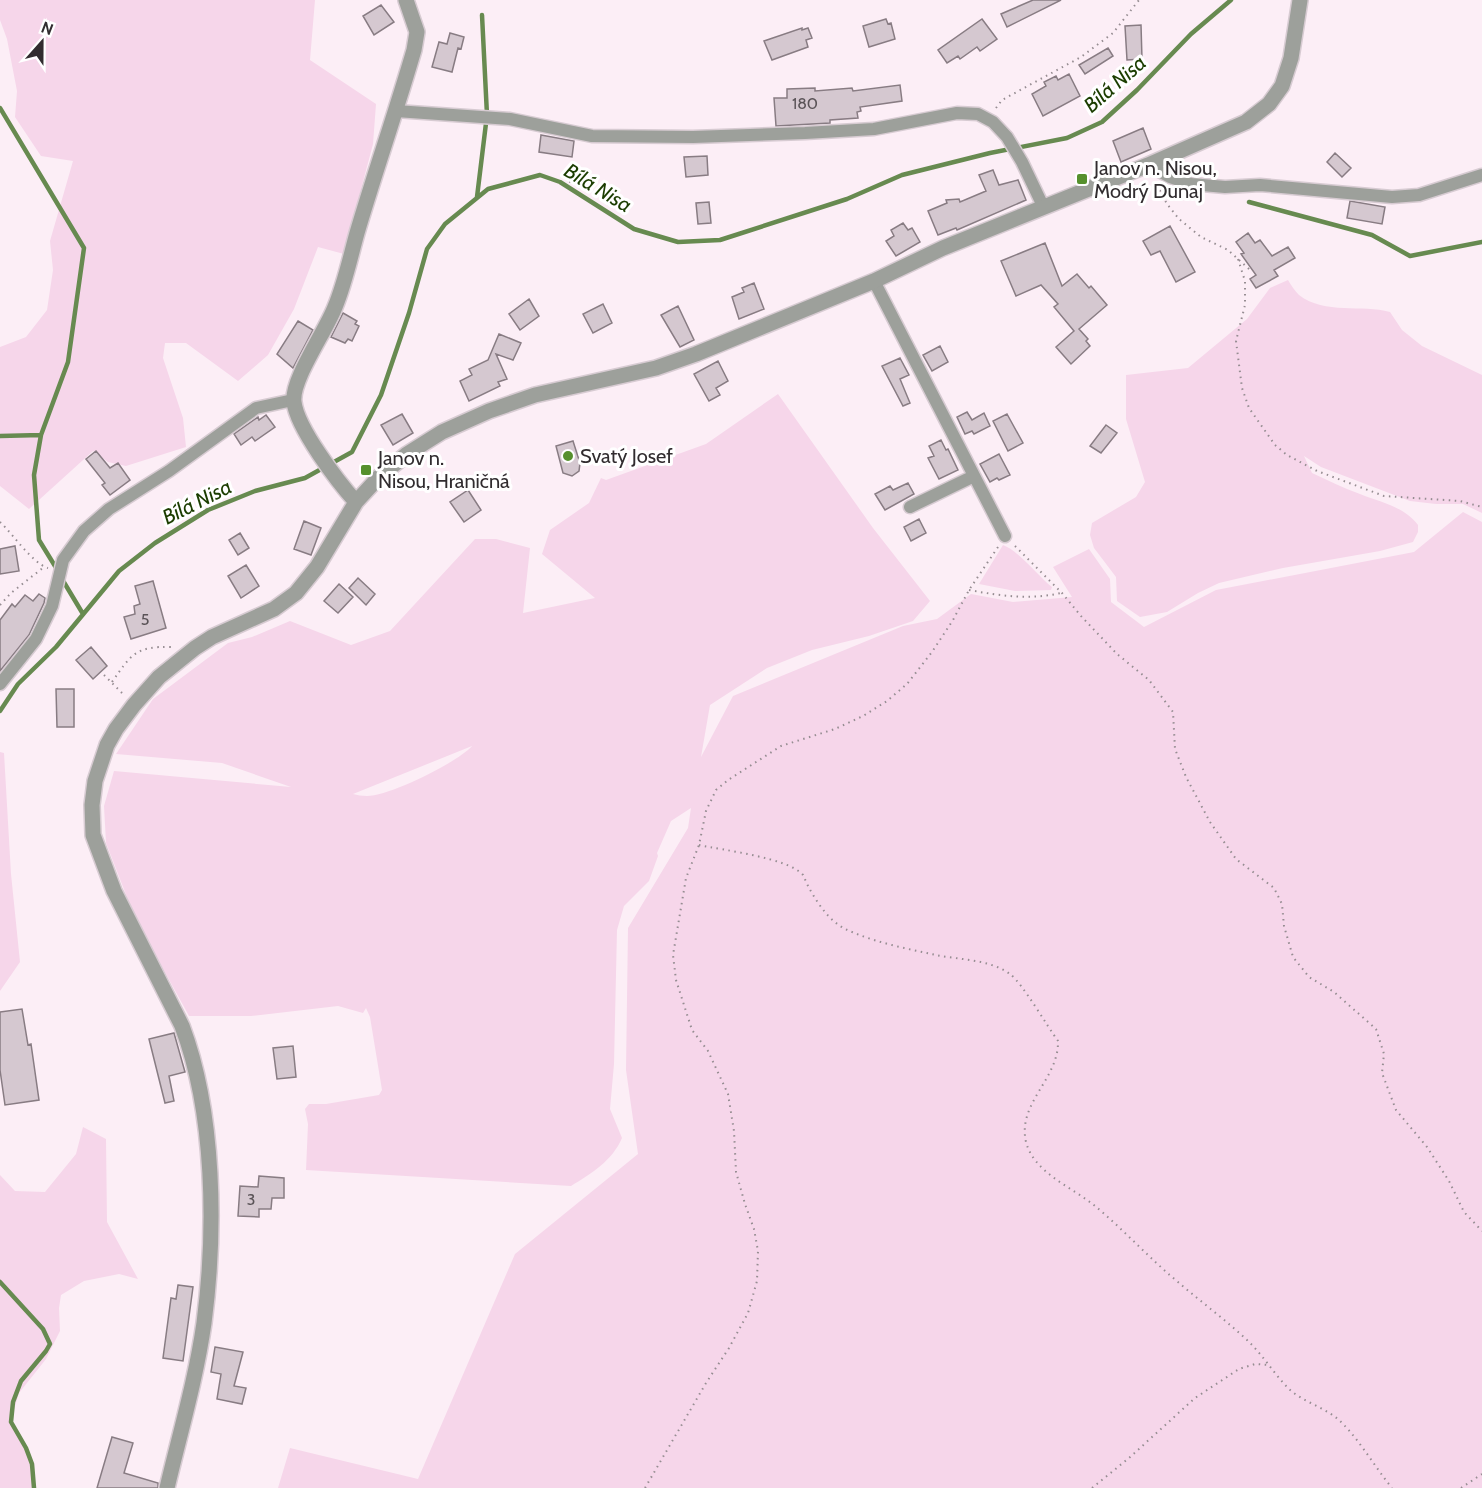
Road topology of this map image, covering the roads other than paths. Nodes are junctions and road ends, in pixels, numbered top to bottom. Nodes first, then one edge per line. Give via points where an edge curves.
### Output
1 (406, 0) edge
2 (1299, 0) edge
3 (396, 111) junction
4 (1148, 165) junction
5 (1482, 175) edge
6 (1043, 206) junction
7 (874, 281) junction
8 (293, 400) junction
9 (974, 476) junction
10 (356, 502) junction
11 (910, 507) dead end
12 (1005, 536) road end
13 (0, 684) edge
14 (167, 1488) edge

1 - 3 street via 417,32
2 - 4 street via 1291,58 1282,86 1269,104 1246,122
3 - 6 street via 510,119 592,136 693,137 874,129 957,113 978,114 1007,137
3 - 8 street via 342,292 297,382
4 - 5 street via 1191,184 1392,197 1419,195
4 - 6 street
6 - 7 street
7 - 9 street
7 - 10 street via 656,368 535,395 489,411 442,432 407,454
8 - 10 street via 296,414 332,475
8 - 13 street via 256,408 109,509 84,531 63,560 52,606 36,639
9 - 11 street
9 - 12 street
10 - 14 street via 317,567 296,593 274,609 212,637 159,677 116,729 95,781 93,835 114,891 182,1026 196,1071 204,1119 210,1199 204,1323

